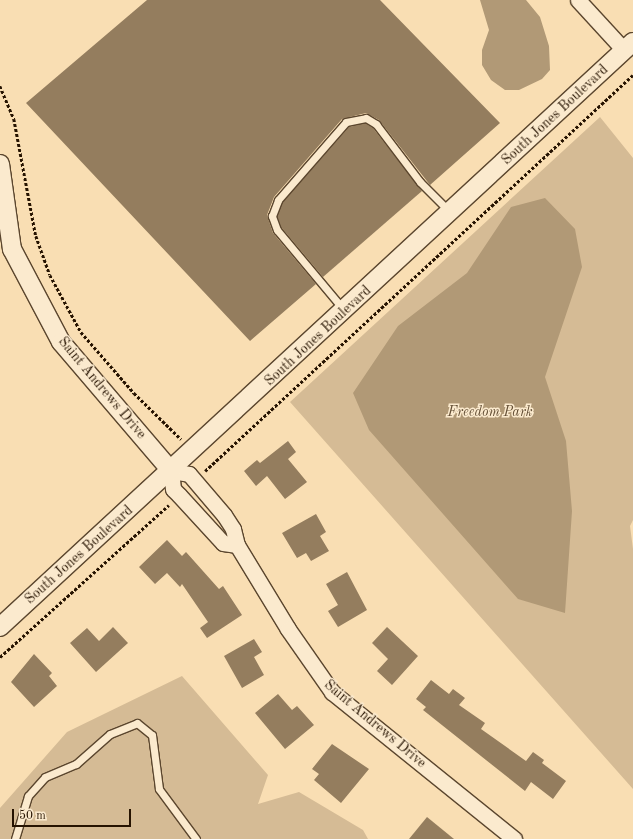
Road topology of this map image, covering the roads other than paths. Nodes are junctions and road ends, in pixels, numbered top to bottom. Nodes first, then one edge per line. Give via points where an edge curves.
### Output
1 (578, 0) edge
2 (629, 46) edge
3 (0, 164) edge
4 (451, 212) junction
5 (4, 227) edge
6 (345, 310) junction
7 (171, 471) junction
8 (237, 545) junction
9 (0, 627) edge
10 (15, 839) edge
11 (196, 839) edge
12 (514, 839) edge

1 - 2 street
2 - 4 street, South Jones Boulevard
3 - 5 street, Saint Andrews Drive
4 - 6 street, South Jones Boulevard
4 - 6 lane via 420,182 376,124 366,118 346,122 278,200 272,216 277,230
5 - 7 street, Saint Andrews Drive via 12,250 61,342
6 - 7 street, South Jones Boulevard
7 - 8 street, Saint Andrews Drive via 189,474 195,480 224,515 233,529
7 - 8 street via 173,489 223,543
7 - 9 street, South Jones Boulevard
8 - 12 street, Saint Andrews Drive via 292,635 332,692
10 - 11 lane via 28,796 45,777 76,764 110,734 137,723 152,735 159,789

